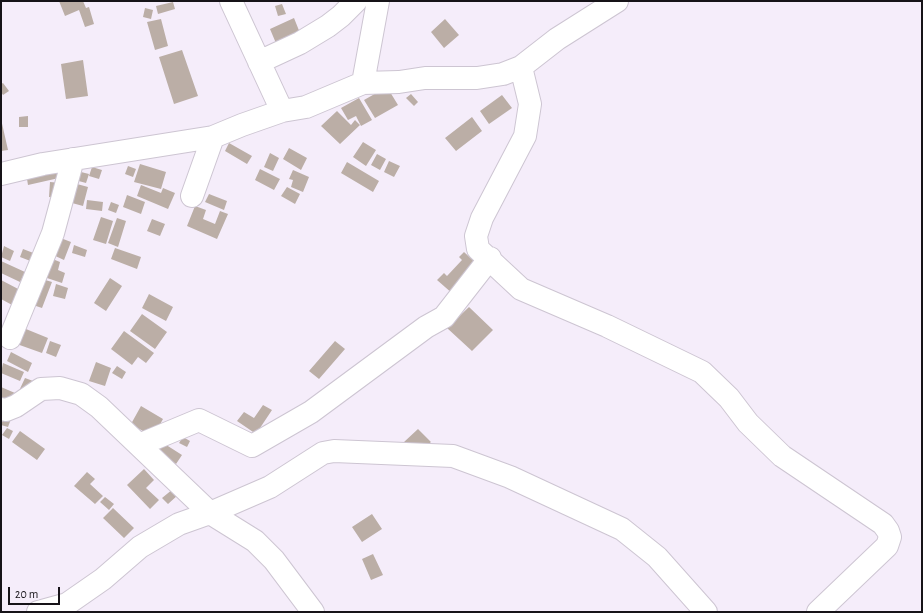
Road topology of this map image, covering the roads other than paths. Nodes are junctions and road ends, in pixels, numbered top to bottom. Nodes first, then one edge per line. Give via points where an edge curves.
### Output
1 (231, 1) edge
2 (356, 1) edge
3 (378, 1) edge
4 (617, 1) edge
5 (258, 62) junction
6 (521, 67) junction
7 (363, 83) junction
8 (282, 111) junction
9 (213, 137) junction
10 (73, 159) junction
11 (1, 174) edge
12 (192, 196) dead end
13 (490, 258) junction
14 (10, 338) dead end
15 (1, 409) edge
16 (139, 445) junction
17 (210, 513) junction
18 (38, 612) edge
19 (313, 612) edge
20 (706, 612) edge
21 (818, 612) edge

1 - 5 street
2 - 5 street via 321,30 300,43
3 - 7 street
4 - 6 street via 557,39
5 - 8 street
6 - 7 street via 503,74 477,78 425,78
6 - 13 street via 530,104 524,136 482,218 476,236 478,249
7 - 8 street via 306,107
8 - 9 street
9 - 10 street
9 - 12 street
10 - 11 street
10 - 14 street via 53,233
13 - 16 street via 444,317 426,327 311,412 252,446 199,420
13 - 21 street via 521,289 607,326 702,372 782,456 883,524 890,537 887,546
15 - 16 street via 16,406 41,388 60,388 81,394 99,407
16 - 17 street
17 - 18 street via 179,524 140,547 103,579 67,604
17 - 19 street via 255,541 274,560
17 - 20 street via 270,487 323,453 356,451 453,456 510,477 622,529 657,557

